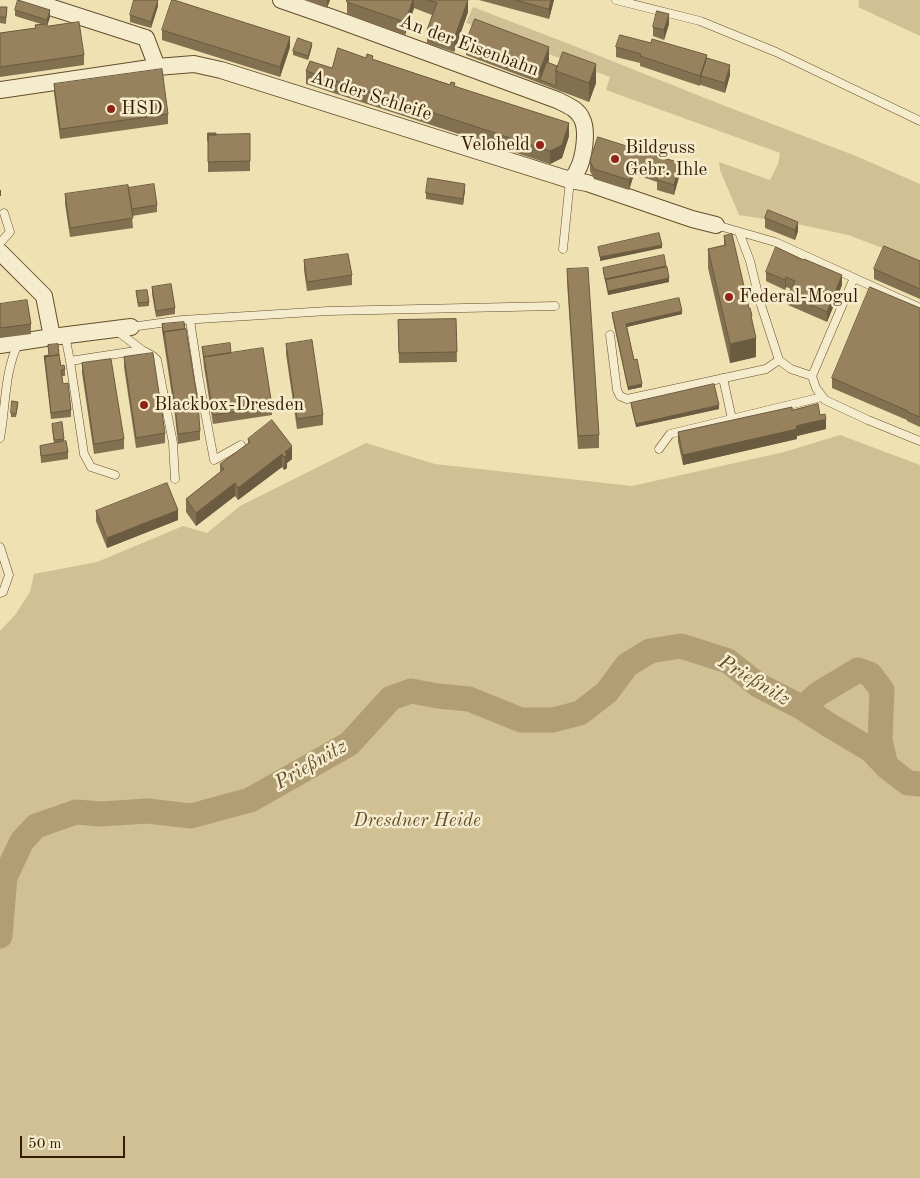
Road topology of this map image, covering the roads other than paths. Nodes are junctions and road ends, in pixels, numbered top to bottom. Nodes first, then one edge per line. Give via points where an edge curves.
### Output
1 (28, 0) edge
2 (281, 0) edge
3 (616, 0) edge
4 (156, 67) junction
5 (0, 90) edge
6 (920, 122) edge
7 (570, 180) junction
8 (4, 213) dead end
9 (716, 225) joint
10 (739, 232) junction
11 (0, 243) edge
12 (563, 249) dead end
13 (0, 252) edge
14 (854, 278) junction
15 (555, 306) dead end
16 (920, 308) edge
17 (190, 320) junction
18 (123, 328) junction
19 (610, 335) dead end
20 (59, 336) junction
21 (19, 342) junction
22 (0, 345) edge
23 (142, 350) junction
24 (779, 360) junction
25 (70, 361) junction
26 (812, 376) junction
27 (723, 378) junction
28 (3, 396) edge
29 (822, 397) junction
30 (732, 419) junction
31 (0, 438) edge
32 (920, 441) edge
33 (241, 445) dead end
34 (659, 449) dead end
35 (115, 475) dead end
36 (175, 479) dead end
37 (0, 547) edge
38 (0, 593) edge

1 - 4 street via 146,38
2 - 7 street, An der Eisenbahn via 573,108 582,119 585,145 578,169
3 - 6 lane via 700,21 776,52
4 - 5 street, An der Schleife
4 - 7 street, An der Schleife via 194,64 221,70
7 - 9 street, An der Schleife
7 - 12 lane
8 - 11 lane via 10,232
9 - 10 lane
10 - 14 lane via 774,242
10 - 24 lane
13 - 20 street via 44,296
14 - 16 lane
14 - 26 lane
15 - 17 lane via 328,311
17 - 18 lane
17 - 33 lane via 214,460
18 - 20 street
18 - 23 lane
19 - 27 lane via 617,390 626,399
20 - 21 street
20 - 25 lane
21 - 22 street
21 - 28 lane
23 - 25 lane
23 - 36 lane via 157,360 173,443
24 - 26 lane
24 - 27 lane via 766,369
25 - 35 lane via 84,454 91,467
26 - 29 lane
27 - 30 lane
28 - 31 lane
29 - 30 lane
29 - 32 lane
30 - 34 lane via 670,434
37 - 38 lane via 9,575

